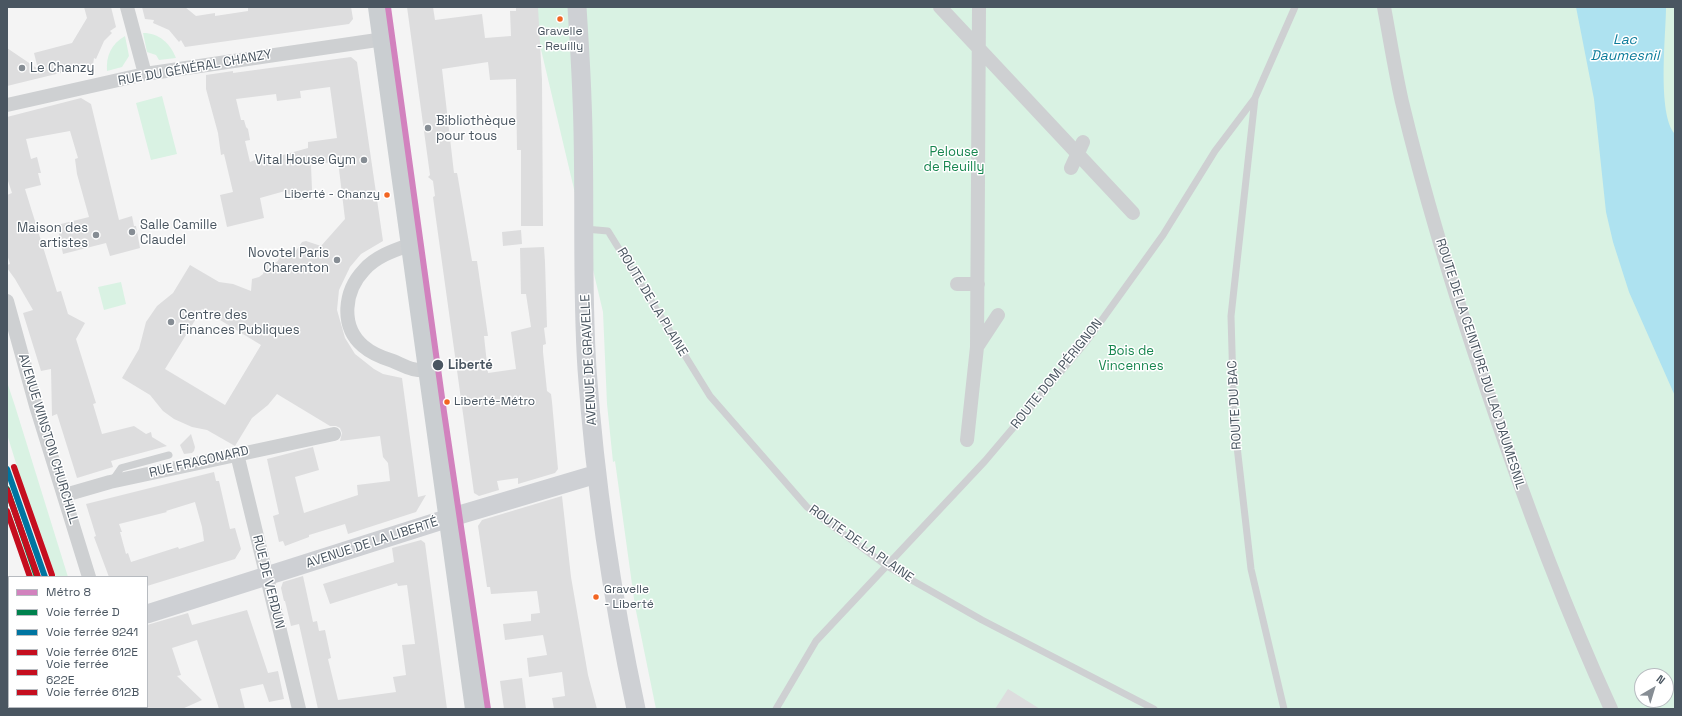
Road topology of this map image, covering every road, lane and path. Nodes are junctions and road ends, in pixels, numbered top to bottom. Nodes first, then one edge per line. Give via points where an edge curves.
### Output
1 (127, 7) edge
2 (379, 7) edge
3 (577, 7) edge
4 (940, 7) edge
5 (979, 7) edge
6 (1294, 7) edge
7 (1384, 7) edge
8 (384, 39) junction
9 (980, 48) junction
10 (145, 74) junction
11 (1255, 98) junction
12 (7, 105) edge
13 (1080, 148) junction
14 (1070, 168) dead end
15 (1134, 213) dead end
16 (583, 229) junction
17 (412, 244) junction
18 (957, 284) dead end
19 (978, 284) junction
20 (7, 301) edge
21 (998, 316) dead end
22 (977, 348) junction
23 (430, 370) junction
24 (334, 434) dead end
25 (967, 440) dead end
26 (237, 454) junction
27 (169, 455) dead end
28 (597, 474) junction
29 (110, 482) junction
30 (65, 495) junction
31 (449, 518) junction
32 (888, 566) junction
33 (89, 576) edge
34 (267, 576) junction
35 (148, 614) edge
36 (299, 709) edge
37 (476, 709) edge
38 (636, 709) edge
39 (776, 709) edge
40 (1154, 709) edge
41 (1284, 709) edge
42 (1611, 709) edge

1 - 10 street
2 - 8 main road
3 - 16 street, AVENUE DE GRAVELLE via 582,100
4 - 9 street
5 - 9 street
6 - 11 lane, ROUTE DOM PÉRIGNON
7 - 42 street, ROUTE DE LA CEINTURE DU LAC DAUMESNIL via 1402,101 1464,324 1542,546
8 - 10 street, RUE DU GÉNÉRAL CHANZY
8 - 17 main road
9 - 13 street
9 - 19 street
10 - 12 street, RUE DU GÉNÉRAL CHANZY
11 - 32 lane, ROUTE DOM PÉRIGNON via 1215,151 1163,234 1086,342 985,461
11 - 41 lane, ROUTE DU BAC via 1231,316 1234,420 1251,569
13 - 14 street
13 - 15 street
16 - 28 street, AVENUE DE GRAVELLE via 587,368
16 - 32 lane, ROUTE DE LA PLAINE via 608,230 710,396 807,507
17 - 23 main road
17 - 23 street via 378,258 364,269 351,289 347,316 356,337 374,354 416,371
18 - 19 street
19 - 22 street
20 - 30 street, AVENUE WINSTON CHURCHILL via 36,406
21 - 22 street
22 - 25 street
23 - 31 main road
24 - 26 street, RUE FRAGONARD
26 - 29 street, RUE FRAGONARD
26 - 34 street, RUE DE VERDUN
27 - 29 lane via 121,468
28 - 31 street, AVENUE DE LA LIBERTÉ
28 - 38 street, AVENUE DE GRAVELLE via 620,636
29 - 30 street, RUE FRAGONARD
30 - 33 street, AVENUE WINSTON CHURCHILL
31 - 34 street, AVENUE DE LA LIBERTÉ
31 - 37 main road
32 - 39 lane, ROUTE DOM PÉRIGNON via 816,641
32 - 40 lane, ROUTE DE LA PLAINE via 982,620
34 - 35 street, AVENUE DE LA LIBERTÉ
34 - 36 street, RUE DE VERDUN

